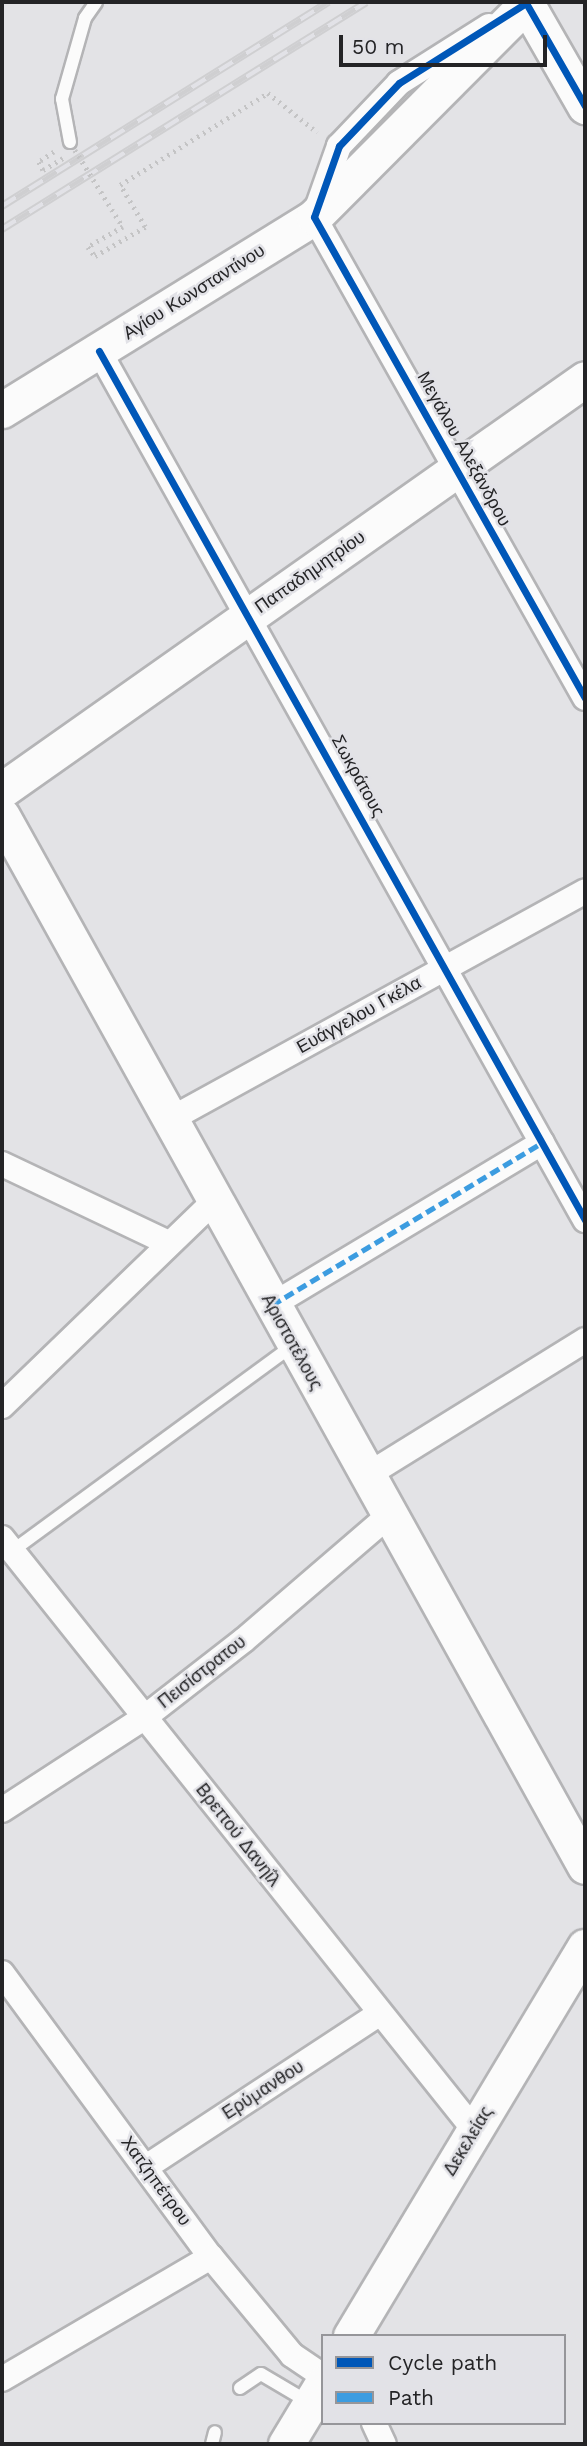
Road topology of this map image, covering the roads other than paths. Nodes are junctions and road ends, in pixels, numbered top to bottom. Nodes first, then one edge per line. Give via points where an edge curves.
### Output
1 (96, 2) edge
2 (527, 2) edge
3 (585, 106) edge
4 (72, 146) road end
5 (314, 217) junction
6 (99, 351) junction
7 (585, 379) edge
8 (2, 410) edge
9 (458, 469) junction
10 (250, 615) junction
11 (585, 698) edge
12 (2, 790) edge
13 (2, 817) edge
14 (585, 891) edge
15 (447, 967) junction
16 (169, 1120) junction
17 (542, 1143) junction
18 (2, 1164) edge
19 (214, 1201) junction
20 (585, 1220) edge
21 (168, 1243) junction
22 (272, 1305) junction
23 (585, 1340) edge
24 (293, 1345) junction
25 (2, 1406) edge
26 (366, 1476) junction
27 (388, 1516) junction
28 (7, 1544) edge
29 (145, 1717) junction
30 (2, 1810) edge
31 (585, 1866) edge
32 (585, 1947) edge
33 (2, 1973) edge
34 (379, 2014) junction
35 (475, 2131) junction
36 (146, 2167) junction
37 (211, 2257) junction
38 (352, 2334) edge
39 (2, 2379) edge
40 (240, 2388) dead end
41 (319, 2388) edge
42 (375, 2425) edge
43 (286, 2444) edge
44 (384, 2444) edge

1 - 4 lane via 85,18 62,99
2 - 3 main road
2 - 5 main road, Αγίου Κωνσταντίνου
2 - 5 street via 398,83 339,146
5 - 6 main road, Αγίου Κωνσταντίνου
5 - 9 street, Μεγάλου Αλεξάνδρου
6 - 8 main road, Αγίου Κωνσταντίνου
6 - 10 street, Σωκράτους
7 - 9 main road, Παπαδημητρίου
9 - 10 main road, Παπαδημητρίου
9 - 11 street, Μεγάλου Αλεξάνδρου
10 - 12 main road, Παπαδημητρίου
10 - 15 street, Σωκράτους
13 - 16 main road, Αριστοτέλους
14 - 15 street, Ευάγγελου Γκέλα
15 - 16 street, Ευάγγελου Γκέλα
15 - 17 street, Σωκράτους
16 - 19 main road, Αριστοτέλους
17 - 20 street, Σωκράτους
17 - 22 street
18 - 21 street
19 - 21 street
19 - 22 main road, Αριστοτέλους
21 - 25 street
22 - 24 main road, Αριστοτέλους
23 - 26 street
24 - 26 main road, Αριστοτέλους
24 - 28 lane
26 - 27 main road, Αριστοτέλους
27 - 29 street, Πεισίστρατου via 244,1640
27 - 31 main road, Αριστοτέλους
28 - 29 street, Βρεττού Δανηΐλ
29 - 30 street, Πεισίστρατου
29 - 34 street, Βρεττού Δανηΐλ
32 - 35 main road, Δεκελείας
33 - 36 street, Χατζηπέτρου
34 - 35 street, Βρεττού Δανηΐλ
34 - 36 street, Ερύμανθου
35 - 38 main road, Δεκελείας
36 - 37 street, Χατζηπέτρου
37 - 39 street
37 - 41 street, Χατζηπέτρου
40 - 41 lane via 261,2374
41 - 43 main road
42 - 44 street

